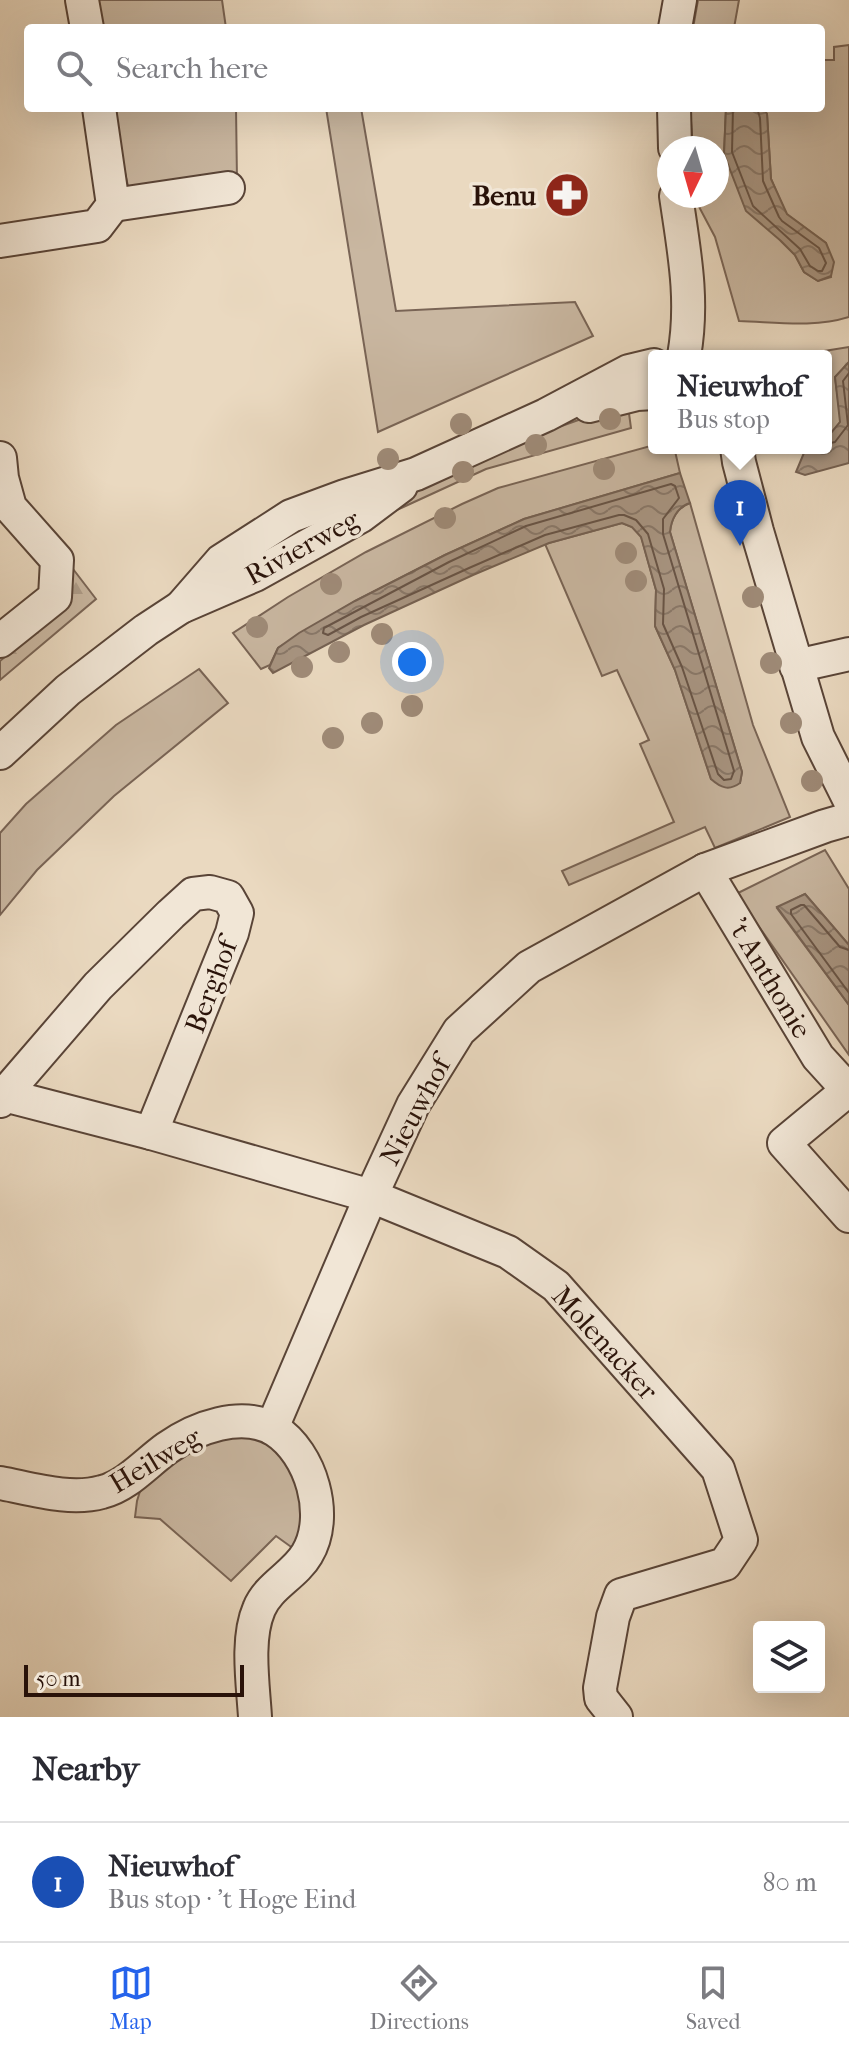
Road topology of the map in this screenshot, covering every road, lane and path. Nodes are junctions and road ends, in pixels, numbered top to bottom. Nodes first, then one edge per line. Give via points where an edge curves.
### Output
1 (82, 0) edge
2 (680, 0) edge
3 (86, 24) edge
4 (676, 24) edge
5 (100, 112) edge
6 (674, 112) edge
7 (675, 136) edge
8 (228, 188) dead end
9 (113, 205) junction
10 (678, 208) edge
11 (0, 241) edge
12 (685, 350) edge
13 (648, 366) edge
14 (648, 393) edge
15 (546, 415) junction
16 (736, 454) edge
17 (0, 458) edge
18 (0, 641) edge
19 (849, 654) edge
20 (796, 666) junction
21 (0, 753) edge
22 (849, 799) edge
23 (849, 819) edge
24 (705, 870) junction
25 (2, 1098) edge
26 (151, 1133) junction
27 (371, 1196) junction
28 (849, 1216) edge
29 (272, 1428) junction
30 (0, 1483) edge
31 (255, 1717) edge
32 (616, 1717) edge

1 - 3 street
2 - 4 street
5 - 9 street
6 - 7 street
8 - 9 street
9 - 11 street via 97,226
10 - 12 street via 689,298
13 - 15 street, Rivierweg via 629,371
14 - 15 street, Rivierweg
15 - 21 street, Rivierweg via 416,474 361,516 255,575 181,607 68,690
16 - 20 street
17 - 18 street via 10,507 57,560 55,597
19 - 20 street
20 - 22 street via 818,737
23 - 24 street, Nieuwhof
24 - 27 street, Nieuwhof via 529,967 459,1031 413,1105
24 - 28 street, 't Anthonie via 818,1057 848,1090 784,1143
25 - 26 street, Berghof
25 - 26 street, Berghof via 98,986 193,894 228,897 237,913 232,933
26 - 27 street, Molenacker
27 - 29 street, Nieuwhof
27 - 32 street, Molenacker via 508,1252 556,1286 718,1469 741,1540 725,1564 621,1595 600,1688
29 - 30 street, Heilweg via 232,1421 187,1435 121,1483 91,1495
29 - 31 street via 288,1440 309,1474 317,1522 307,1555 267,1596 254,1623

